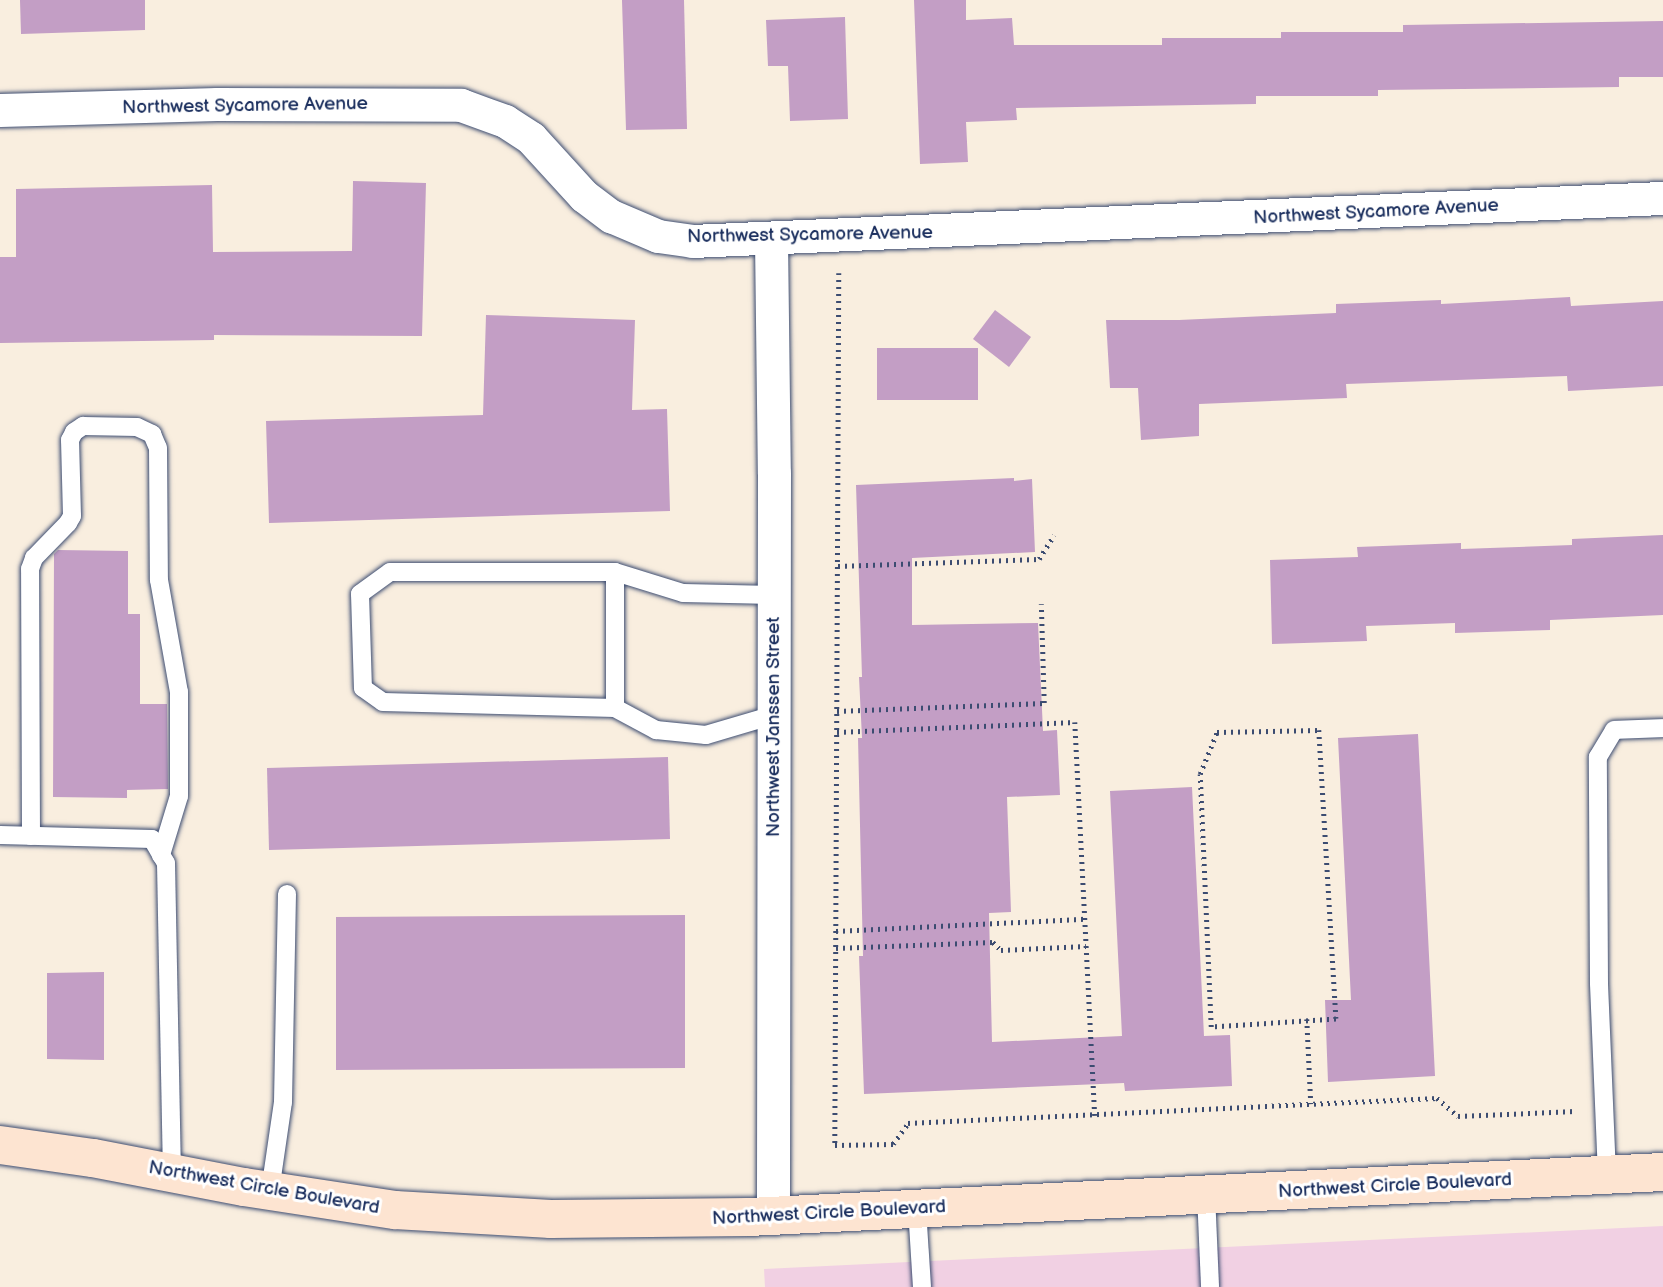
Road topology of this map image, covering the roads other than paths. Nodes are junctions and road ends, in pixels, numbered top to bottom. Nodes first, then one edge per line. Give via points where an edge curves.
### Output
1 (0, 110) edge
2 (1663, 198) edge
3 (771, 239) junction
4 (615, 572) junction
5 (774, 595) junction
6 (615, 708) junction
7 (774, 715) junction
8 (1663, 728) edge
9 (0, 835) edge
10 (31, 836) junction
11 (162, 855) junction
12 (287, 894) dead end
13 (0, 1145) edge
14 (1663, 1172) edge
15 (172, 1173) junction
16 (1607, 1175) junction
17 (270, 1191) junction
18 (1206, 1194) junction
19 (917, 1208) junction
20 (774, 1216) junction
21 (922, 1287) edge
22 (1210, 1287) edge

1 - 3 street, Northwest Sycamore Avenue via 217,104 461,105 505,121 531,138 584,196 611,216 658,236 692,241
2 - 3 street, Northwest Sycamore Avenue
3 - 5 street, Northwest Janssen Street
4 - 5 lane via 683,593
4 - 6 lane
4 - 6 lane via 390,572 360,594 363,688 383,702
5 - 7 street, Northwest Janssen Street
6 - 7 lane via 656,730 706,735
7 - 20 street, Northwest Janssen Street
8 - 16 lane via 1614,730 1598,757 1599,983
9 - 10 lane
10 - 11 lane via 152,839
10 - 11 lane via 30,569 34,558 72,516 74,432 83,426 137,426 152,434 158,448 159,579 179,692 179,796
11 - 15 lane via 166,863
12 - 17 lane via 283,1102
13 - 15 main road, Northwest Circle Boulevard
14 - 16 main road, Northwest Circle Boulevard
15 - 17 main road, Northwest Circle Boulevard
16 - 18 main road, Northwest Circle Boulevard
17 - 20 main road, Northwest Circle Boulevard via 439,1215 662,1220
18 - 19 main road, Northwest Circle Boulevard
18 - 22 lane
19 - 20 main road, Northwest Circle Boulevard
19 - 21 lane

